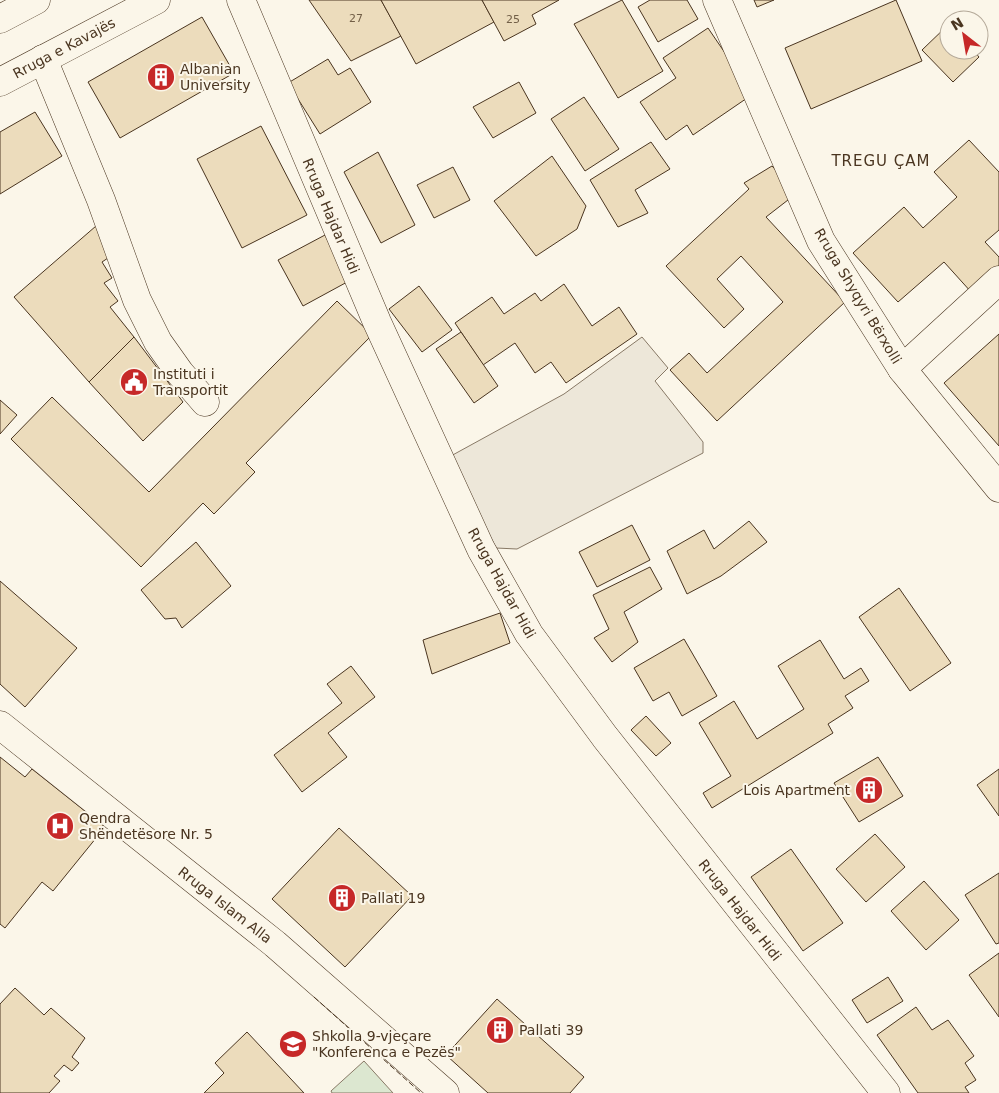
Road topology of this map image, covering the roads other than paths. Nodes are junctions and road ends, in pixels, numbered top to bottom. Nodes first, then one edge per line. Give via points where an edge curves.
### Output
1 (36, 0) edge
2 (156, 0) edge
3 (240, 0) edge
4 (717, 0) edge
5 (0, 19) edge
6 (43, 59) junction
7 (0, 82) edge
8 (999, 280) edge
9 (902, 369) junction
10 (205, 402) dead end
11 (999, 488) edge
12 (0, 725) edge
13 (445, 1093) edge
14 (886, 1093) edge

1 - 5 street
2 - 6 street, Rruga e Kavajës
3 - 14 street, Rruga Hajdar Hidi via 380,330 481,549 529,634 611,744
4 - 9 street, Rruga Shyqyri Bërxolli via 821,241
6 - 7 street, Rruga e Kavajës
6 - 10 street via 101,200 137,300 158,342
8 - 9 street
9 - 11 street, Rruga Shyqyri Bërxolli
12 - 13 street, Rruga Islam Alla via 275,944

